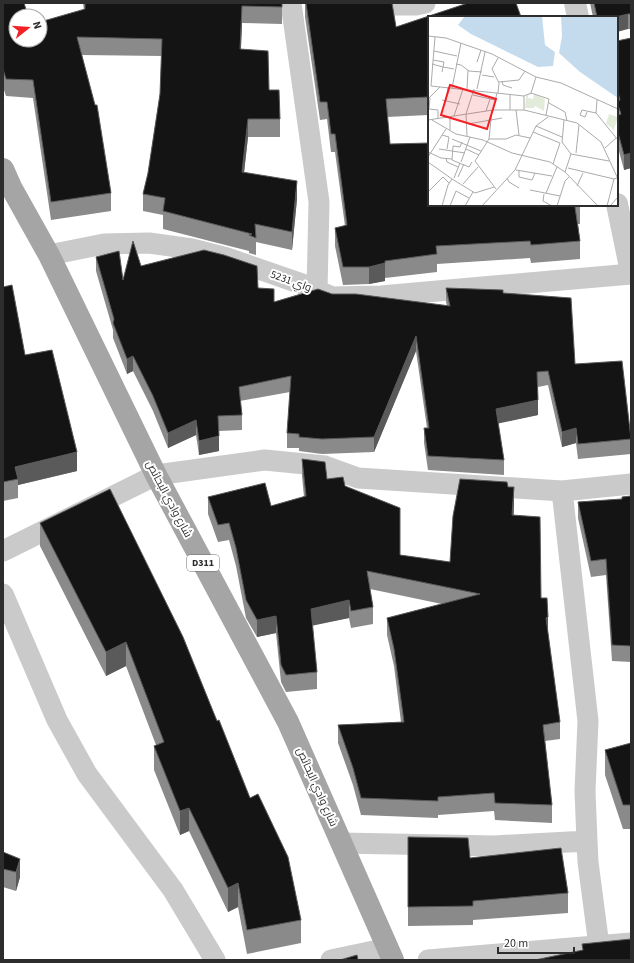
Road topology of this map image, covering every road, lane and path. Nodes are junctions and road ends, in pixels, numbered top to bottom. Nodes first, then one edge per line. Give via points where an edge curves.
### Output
1 (426, 3) edge
2 (576, 3) edge
3 (296, 4) edge
4 (346, 5) edge
5 (578, 16) edge
6 (6, 182) edge
7 (617, 206) edge
8 (49, 255) junction
9 (631, 273) edge
10 (317, 291) junction
11 (156, 475) junction
12 (631, 484) edge
13 (562, 491) junction
14 (3, 551) edge
15 (3, 594) edge
16 (587, 841) junction
17 (341, 843) junction
18 (631, 943) edge
19 (600, 946) junction
20 (391, 954) edge
21 (215, 960) edge
22 (331, 960) edge
23 (428, 960) edge

1 - 4 street
2 - 5 street
3 - 10 street via 318,202
6 - 8 main road, شارع وادي البحائص / D311
7 - 9 street
8 - 10 street, واي 5231 via 104,244 149,243 192,249 227,258
8 - 11 main road, شارع وادي البحائص / D311
9 - 10 street, واي 5231 via 381,296 332,297
11 - 13 street via 265,460 325,466 358,478
11 - 14 street
11 - 17 main road, شارع وادي البحائص / D311 via 288,722
12 - 13 street
13 - 16 street via 588,721 585,791
15 - 21 street via 57,720 87,774 174,890
16 - 17 street via 494,846
16 - 19 street
17 - 20 main road, شارع وادي البحائص / D311
18 - 19 street
19 - 23 street
20 - 22 street

